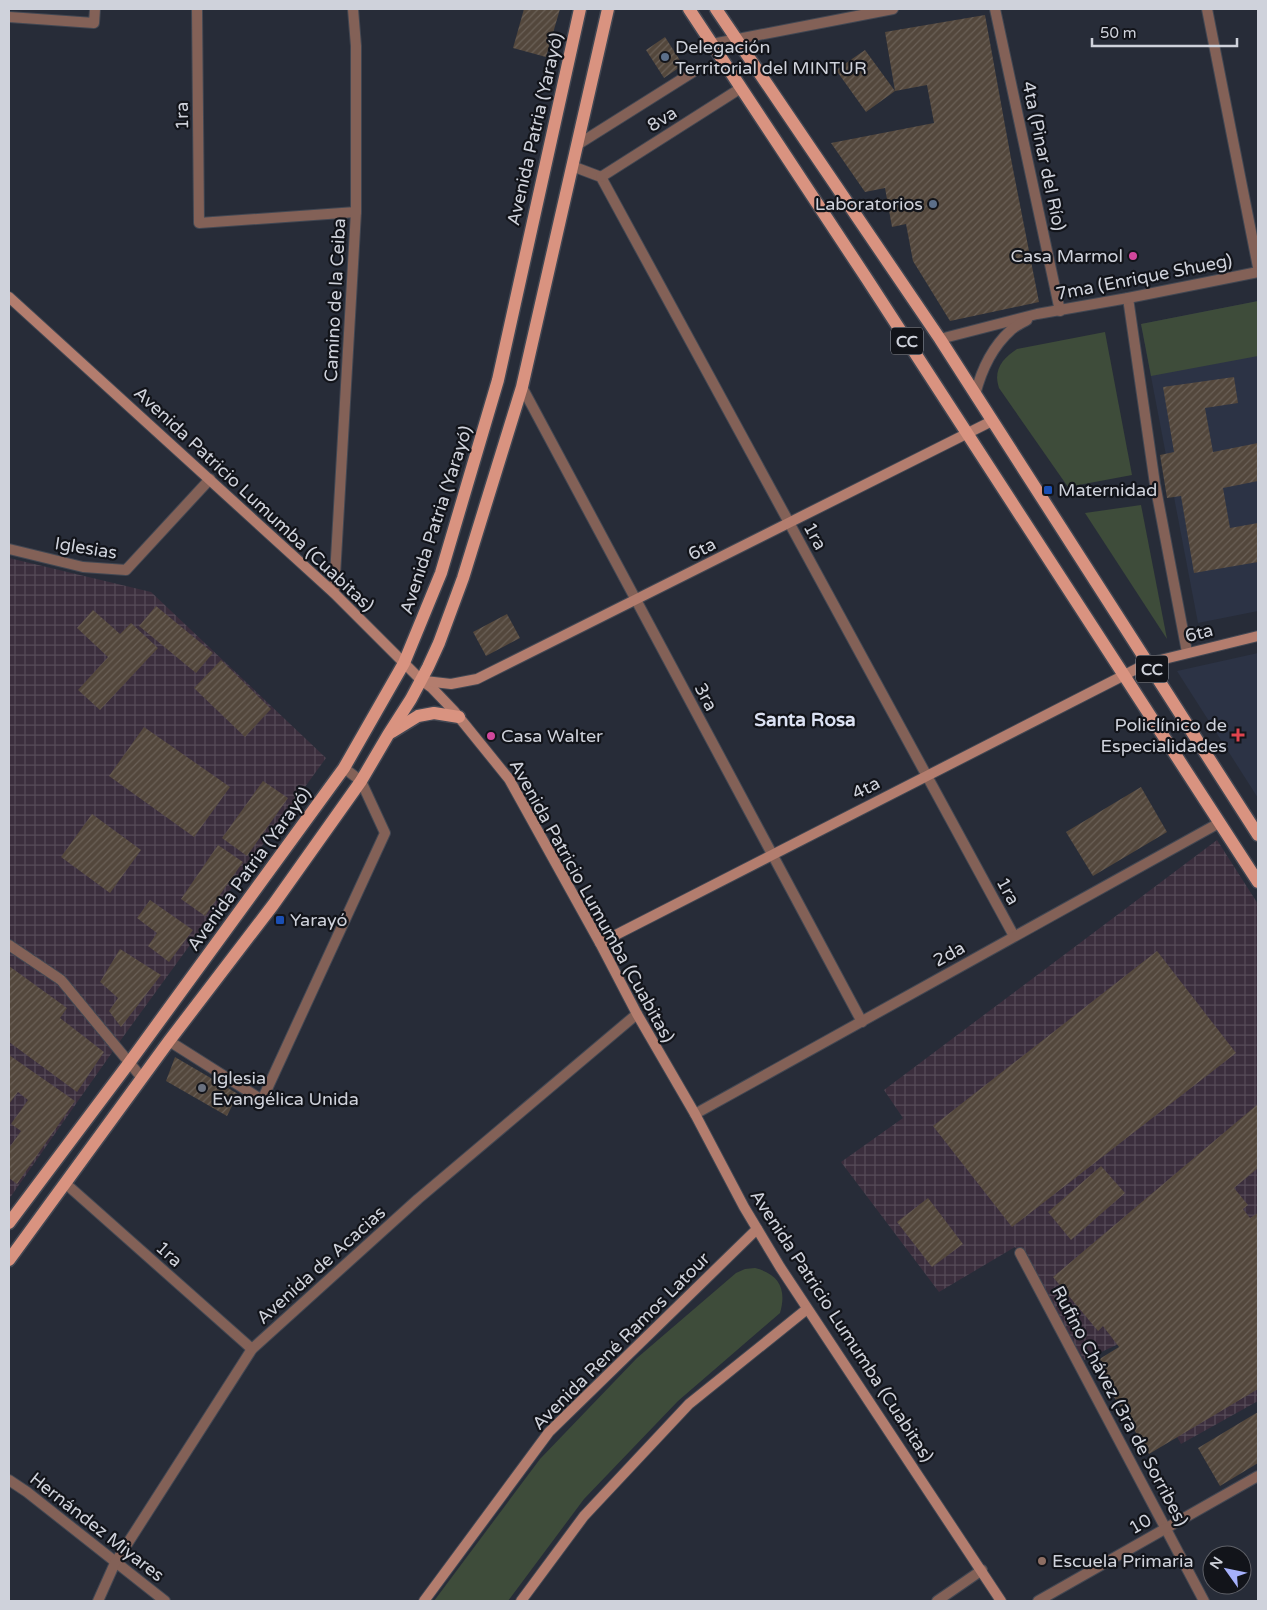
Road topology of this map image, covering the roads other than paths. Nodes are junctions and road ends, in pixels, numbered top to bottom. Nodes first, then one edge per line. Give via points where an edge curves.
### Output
1 (95, 9) edge
2 (196, 9) edge
3 (353, 9) edge
4 (580, 9) edge
5 (608, 9) edge
6 (688, 9) edge
7 (716, 9) edge
8 (893, 9) edge
9 (995, 9) edge
10 (1207, 9) edge
11 (9, 17) edge
12 (736, 39) junction
13 (712, 44) junction
14 (693, 72) dead end
15 (741, 88) junction
16 (577, 145) junction
17 (572, 166) junction
18 (601, 177) junction
19 (356, 212) junction
20 (1258, 267) edge
21 (1258, 272) edge
22 (9, 296) edge
23 (1128, 298) junction
24 (1060, 311) junction
25 (1037, 314) junction
26 (940, 339) junction
27 (522, 387) junction
28 (975, 395) junction
29 (992, 422) junction
30 (967, 434) junction
31 (210, 479) junction
32 (789, 523) junction
33 (9, 549) edge
34 (334, 593) junction
35 (636, 600) junction
36 (1258, 636) edge
37 (1187, 652) junction
38 (404, 663) junction
39 (1148, 663) junction
40 (1124, 675) junction
41 (421, 680) junction
42 (459, 717) junction
43 (388, 735) junction
44 (344, 768) junction
45 (927, 776) junction
46 (361, 781) junction
47 (1219, 823) junction
48 (1258, 835) edge
49 (772, 855) junction
50 (1258, 882) edge
51 (1014, 936) junction
52 (600, 943) junction
53 (9, 946) edge
54 (637, 1014) junction
55 (862, 1022) junction
56 (169, 1041) junction
57 (129, 1063) junction
58 (142, 1078) junction
59 (695, 1114) junction
60 (65, 1183) junction
61 (9, 1223) edge
62 (757, 1229) junction
63 (1020, 1254) dead end
64 (9, 1260) edge
65 (807, 1309) junction
66 (252, 1350) junction
67 (1258, 1476) edge
68 (9, 1480) edge
69 (1166, 1528) junction
70 (115, 1563) junction
71 (982, 1570) junction
72 (98, 1601) edge
73 (165, 1601) edge
74 (424, 1601) edge
75 (521, 1601) edge
76 (938, 1601) edge
77 (1001, 1601) edge
78 (1038, 1601) edge
79 (1204, 1601) edge

1 - 11 street via 94,23
2 - 19 street, 1ra via 199,223
3 - 19 street, Camino de la Ceiba
4 - 38 main road, Avenida Patria (Yarayó) via 498,380 440,573
5 - 16 main road
6 - 13 main road, CC
7 - 12 main road, CC
8 - 12 street
9 - 24 street, 4ta (Pinar del Río)
10 - 20 street
12 - 13 street
12 - 26 main road, CC
13 - 15 main road, CC
14 - 16 street
15 - 18 street, 8va
15 - 30 main road, CC
16 - 17 main road
17 - 18 street
17 - 27 main road
18 - 32 street, 1ra
19 - 34 street, Camino de la Ceiba
21 - 23 street, 7ma (Enrique Shueg)
22 - 31 street, Avenida Patricio Lumumba (Cuabitas)
23 - 24 street, 7ma (Enrique Shueg)
23 - 37 street via 1156,484
24 - 25 street, 7ma (Enrique Shueg)
25 - 26 street, 7ma (Enrique Shueg)
25 - 28 street, 7ma (Enrique Shueg) via 1011,330 993,350 980,375
26 - 28 main road, CC
27 - 35 street, 3ra
27 - 41 main road via 463,578 439,644
28 - 29 main road, CC
29 - 30 street, 6ta
29 - 39 main road, CC
30 - 32 street, 6ta
30 - 40 main road, CC
31 - 33 street, Iglesias via 126,570 83,567
31 - 34 street, Avenida Patricio Lumumba (Cuabitas)
32 - 35 street, 6ta
32 - 45 street, 1ra
34 - 38 street, Avenida Patricio Lumumba (Cuabitas)
35 - 41 street, 6ta via 477,679 451,684
35 - 49 street, 3ra
36 - 37 street, 6ta
37 - 39 street, 6ta
38 - 41 street, Avenida Patricio Lumumba (Cuabitas)
38 - 44 main road, Avenida Patria (Yarayó)
39 - 40 street, 4ta
39 - 48 main road, CC
40 - 45 street, 4ta
40 - 47 main road, CC
41 - 42 street, Avenida Patricio Lumumba (Cuabitas)
41 - 43 main road
42 - 43 main road via 418,716
42 - 52 street, Avenida Patricio Lumumba (Cuabitas) via 509,779
43 - 46 main road
44 - 46 street
44 - 57 main road, Avenida Patria (Yarayó)
45 - 49 street, 4ta
45 - 51 street, 1ra
46 - 56 main road via 273,905
46 - 56 street via 385,833 262,1100
47 - 50 main road, CC
47 - 51 street, 2da
49 - 52 street, 4ta
49 - 55 street, 3ra
51 - 55 street, 2da
52 - 54 street, Avenida Patricio Lumumba (Cuabitas)
53 - 57 street via 61,980
54 - 59 street, Avenida Patricio Lumumba (Cuabitas)
54 - 66 street, Avenida de Acacias via 418,1199
55 - 59 street, 2da
56 - 58 main road
57 - 58 street
57 - 61 main road, Avenida Patria (Yarayó)
58 - 60 main road
59 - 62 street, Avenida Patricio Lumumba (Cuabitas)
60 - 64 main road
60 - 66 street, 1ra
62 - 65 street, Avenida Patricio Lumumba (Cuabitas)
62 - 74 street, Avenida René Ramos Latour via 548,1432
63 - 69 street, Rufino Chávez (3ra de Sorribes)
65 - 71 street, Avenida Patricio Lumumba (Cuabitas)
65 - 75 street via 689,1404 584,1516
66 - 70 street, Avenida de Acacias
67 - 69 street, 10
68 - 70 street, Hernández Miyares
69 - 78 street, 10
69 - 79 street, Rufino Chávez (3ra de Sorribes)
70 - 72 street, Avenida de Acacias
70 - 73 street, Hernández Miyares
71 - 76 street
71 - 77 street, Avenida Patricio Lumumba (Cuabitas)

